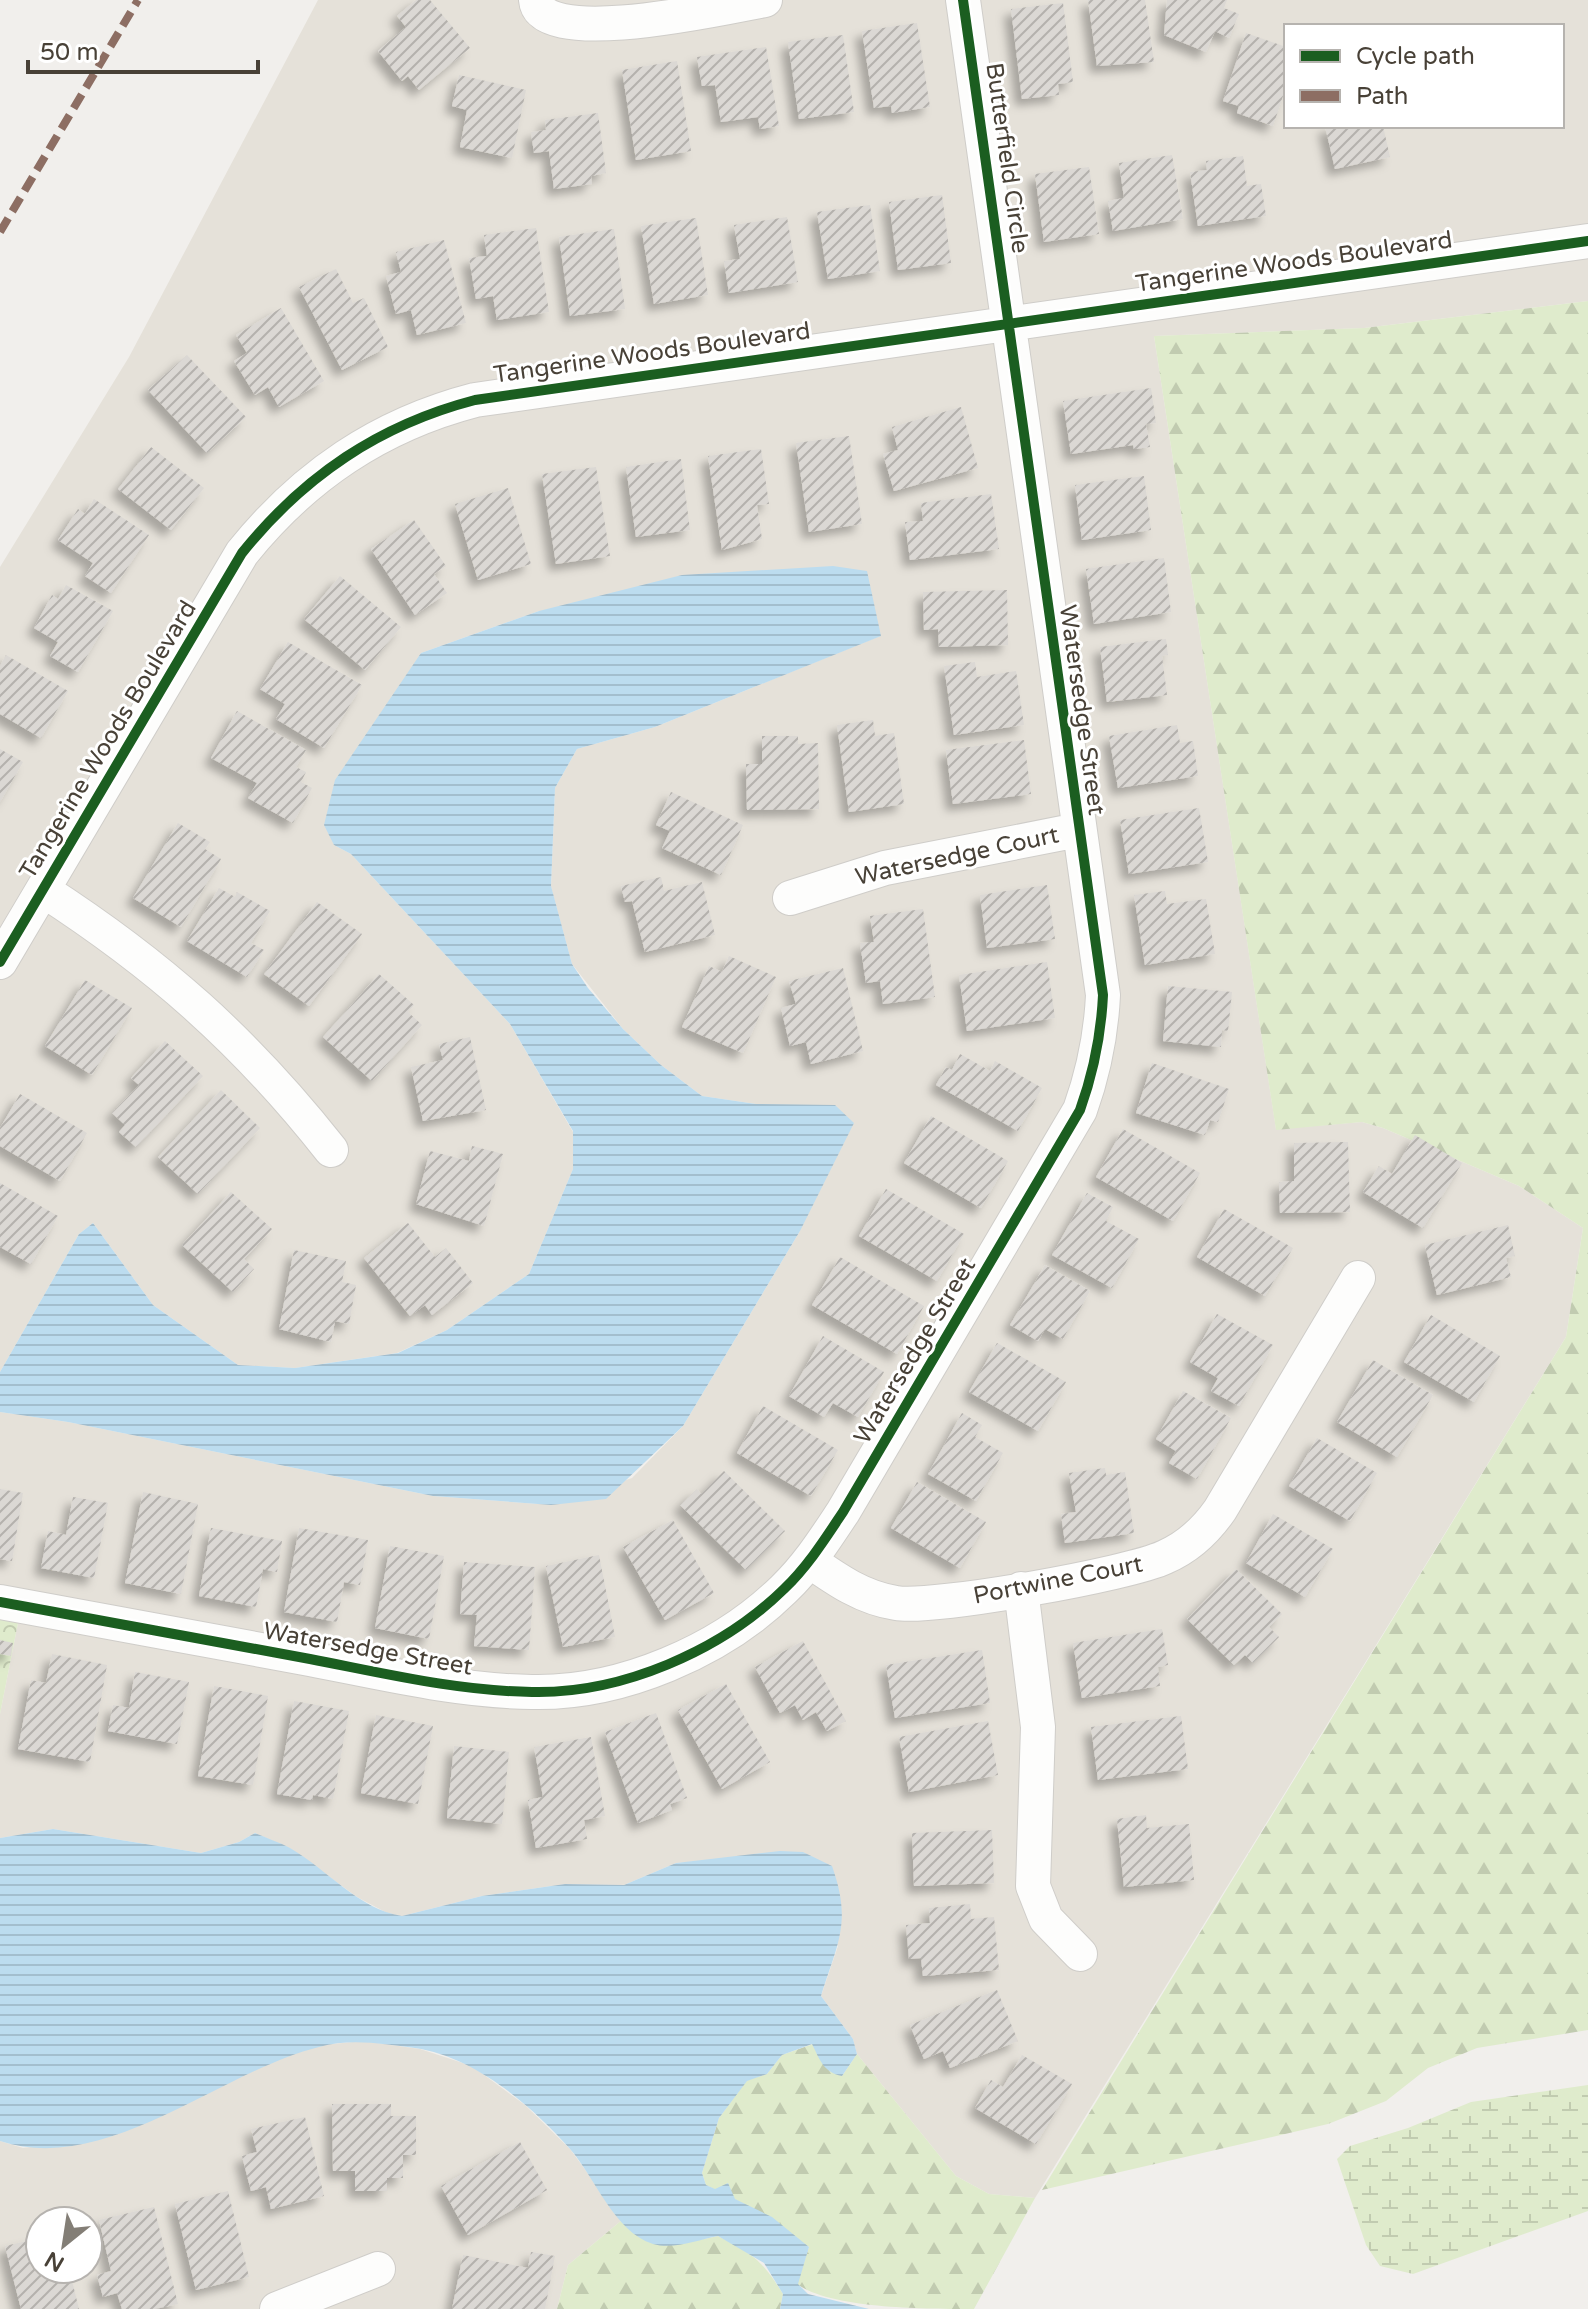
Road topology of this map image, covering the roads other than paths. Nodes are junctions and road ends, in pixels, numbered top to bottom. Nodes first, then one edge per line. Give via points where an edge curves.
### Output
1 (536, 0) edge
2 (765, 0) edge
3 (963, 0) edge
4 (1588, 241) edge
5 (1009, 322) junction
6 (1078, 830) junction
7 (43, 890) junction
8 (790, 898) dead end
9 (0, 962) edge
10 (331, 1150) dead end
11 (1358, 1278) dead end
12 (810, 1561) junction
13 (1021, 1589) junction
14 (0, 1602) edge
15 (1080, 1954) dead end
16 (378, 2269) dead end
17 (277, 2309) edge

1 - 2 street via 546,17 583,25
3 - 5 street, Butterfield Circle
4 - 5 street, Tangerine Woods Boulevard
5 - 6 street, Watersedge Street
5 - 7 street, Tangerine Woods Boulevard via 475,400 419,417 365,442 294,494 242,553
6 - 8 street, Watersedge Court via 885,868
6 - 12 street, Watersedge Street via 1103,995 1096,1065 1080,1110
7 - 9 street, Tangerine Woods Boulevard
7 - 10 street via 195,1001 285,1093
11 - 13 street, Portwine Court via 1220,1510 1192,1541 1141,1566
12 - 13 street, Portwine Court via 871,1598 901,1604
12 - 14 street, Watersedge Street via 755,1614 717,1638 624,1680 562,1691 437,1683
13 - 15 street via 1038,1727 1033,1886 1046,1919
16 - 17 street

